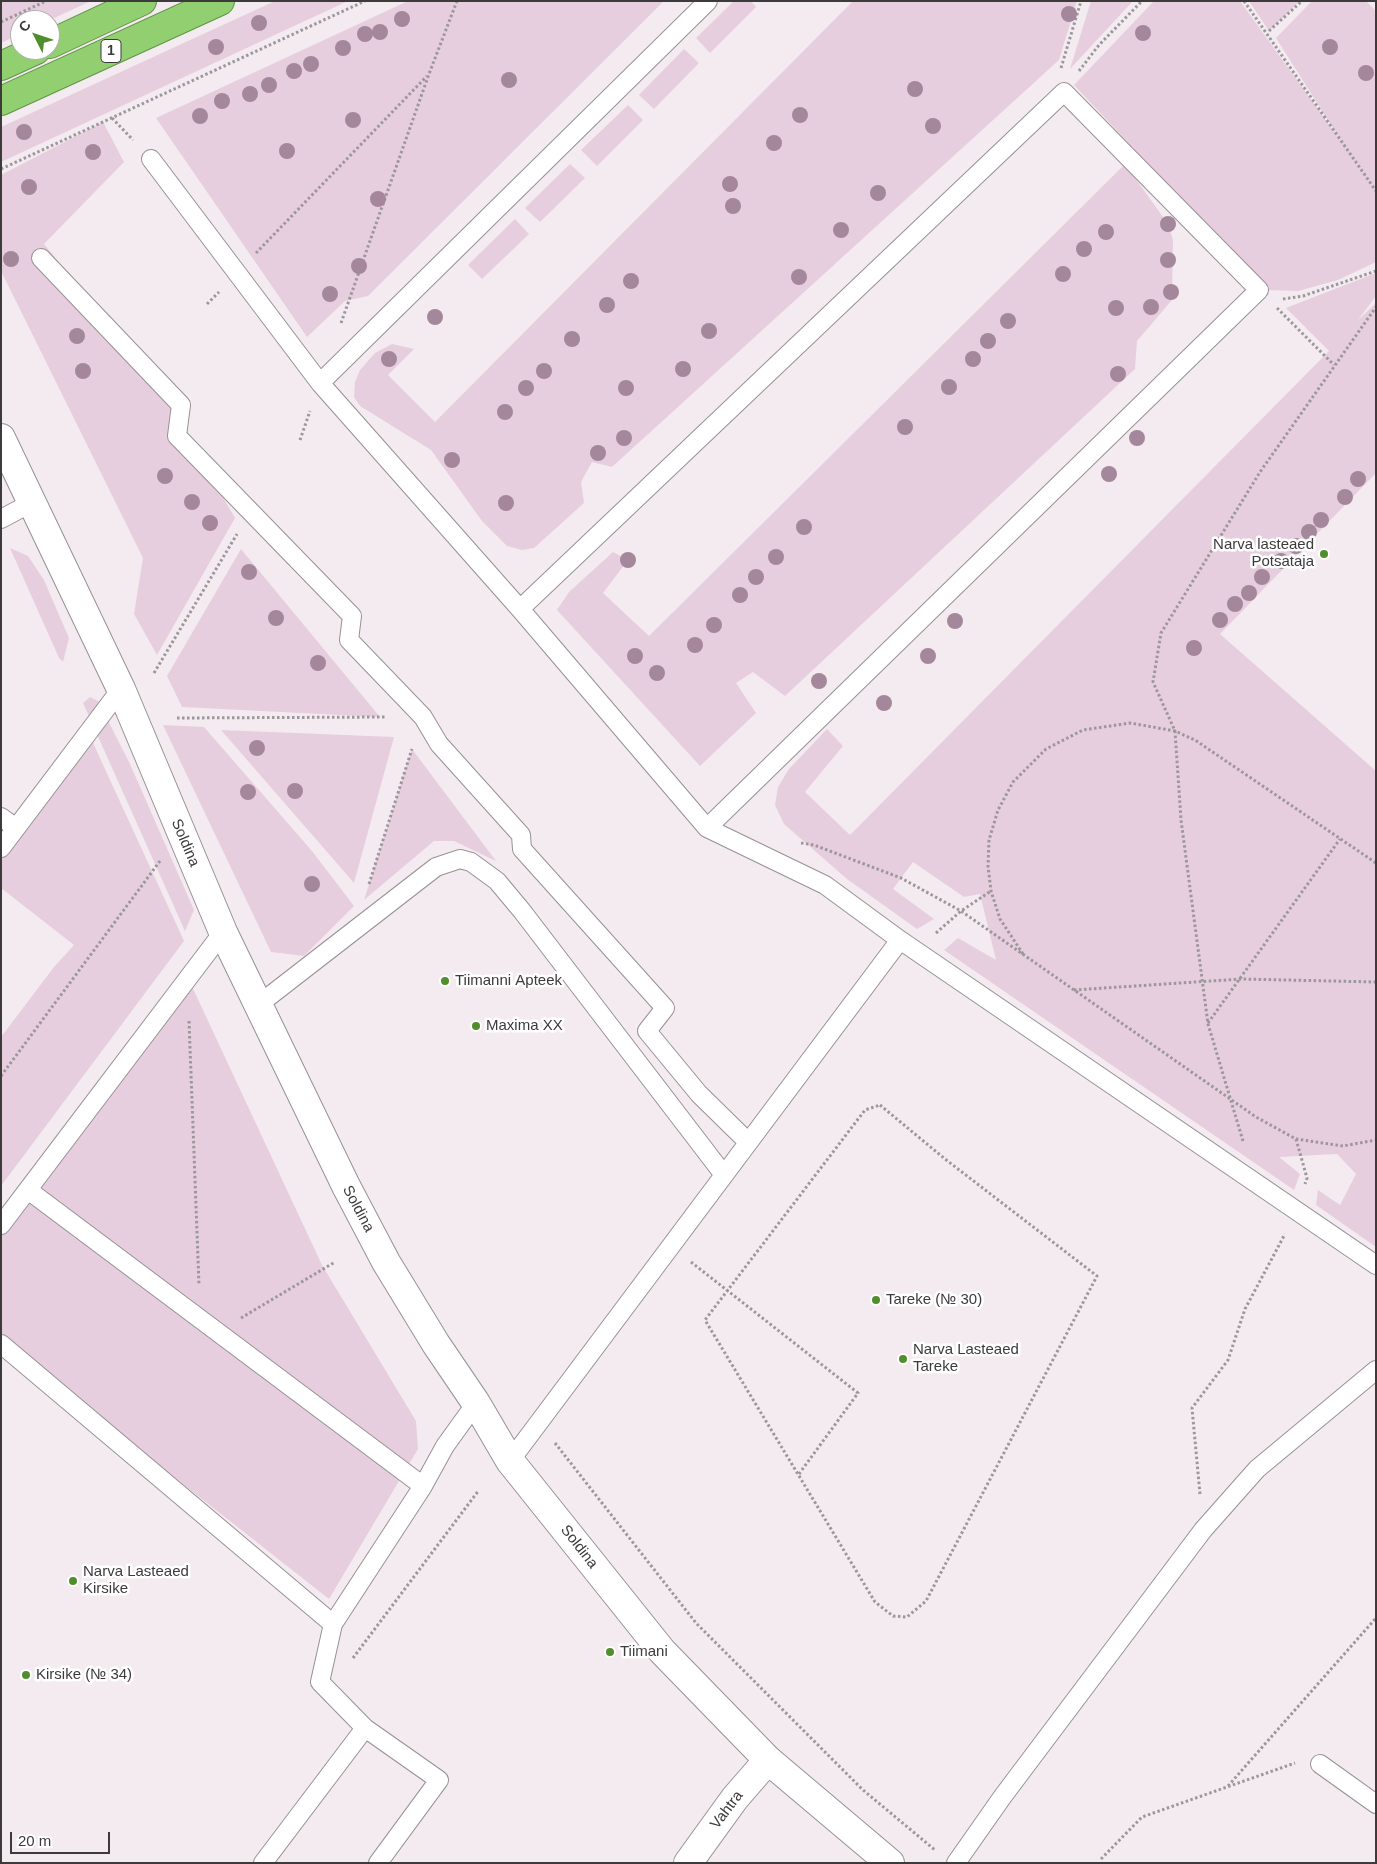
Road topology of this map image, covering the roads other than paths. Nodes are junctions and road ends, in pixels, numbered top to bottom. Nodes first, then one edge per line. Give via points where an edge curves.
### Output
1 (142, 1) edge
2 (220, 1) edge
3 (708, 1) edge
4 (60, 39) edge
5 (14, 60) edge
6 (1, 66) edge
7 (1, 101) edge
8 (151, 159) road end
9 (41, 258) dead end
10 (320, 382) junction
11 (1, 438) edge
12 (31, 503) junction
13 (1, 519) edge
14 (520, 609) junction
15 (121, 689) junction
16 (1, 817) edge
17 (16, 828) junction
18 (707, 828) junction
19 (1, 848) edge
20 (223, 932) junction
21 (900, 940) junction
22 (258, 1005) junction
23 (748, 1142) junction
24 (724, 1175) junction
25 (28, 1190) junction
26 (1, 1225) edge
27 (1376, 1265) edge
28 (1, 1344) edge
29 (1376, 1370) edge
30 (476, 1403) junction
31 (510, 1461) junction
32 (423, 1486) junction
33 (333, 1624) junction
34 (365, 1728) junction
35 (768, 1760) junction
36 (1320, 1764) road end
37 (1376, 1804) edge
38 (263, 1863) edge
39 (378, 1863) edge
40 (688, 1863) edge
41 (890, 1863) edge
42 (956, 1863) edge

1 - 4 highway, 1
2 - 7 highway, 1
3 - 10 lane
5 - 6 highway
8 - 10 lane
9 - 23 lane via 181,405 177,436 352,616 349,640 423,717 439,744 521,835 522,849 665,1008 647,1031 699,1094
10 - 14 lane
11 - 12 street, Soldina
12 - 13 lane
12 - 15 street, Soldina
14 - 18 lane
14 - 18 lane via 1064,92 1265,296
15 - 17 lane
15 - 20 street, Soldina
16 - 17 lane
17 - 19 lane
18 - 21 lane via 825,886
20 - 22 street, Soldina
20 - 25 lane
21 - 23 lane
21 - 27 lane
22 - 24 lane via 436,867 460,859 471,862 497,881 522,911
22 - 30 street, Soldina via 386,1262
23 - 24 lane
24 - 31 lane
25 - 26 lane
25 - 32 lane
28 - 33 lane
29 - 42 lane via 1257,1469 1203,1530
30 - 31 street, Soldina
30 - 32 lane via 445,1446
31 - 35 street, Soldina via 655,1643
32 - 33 lane
33 - 34 lane via 320,1682
34 - 38 lane
34 - 39 lane via 439,1780
35 - 40 street, Vahtra via 735,1798
35 - 41 street, Soldina
36 - 37 lane

